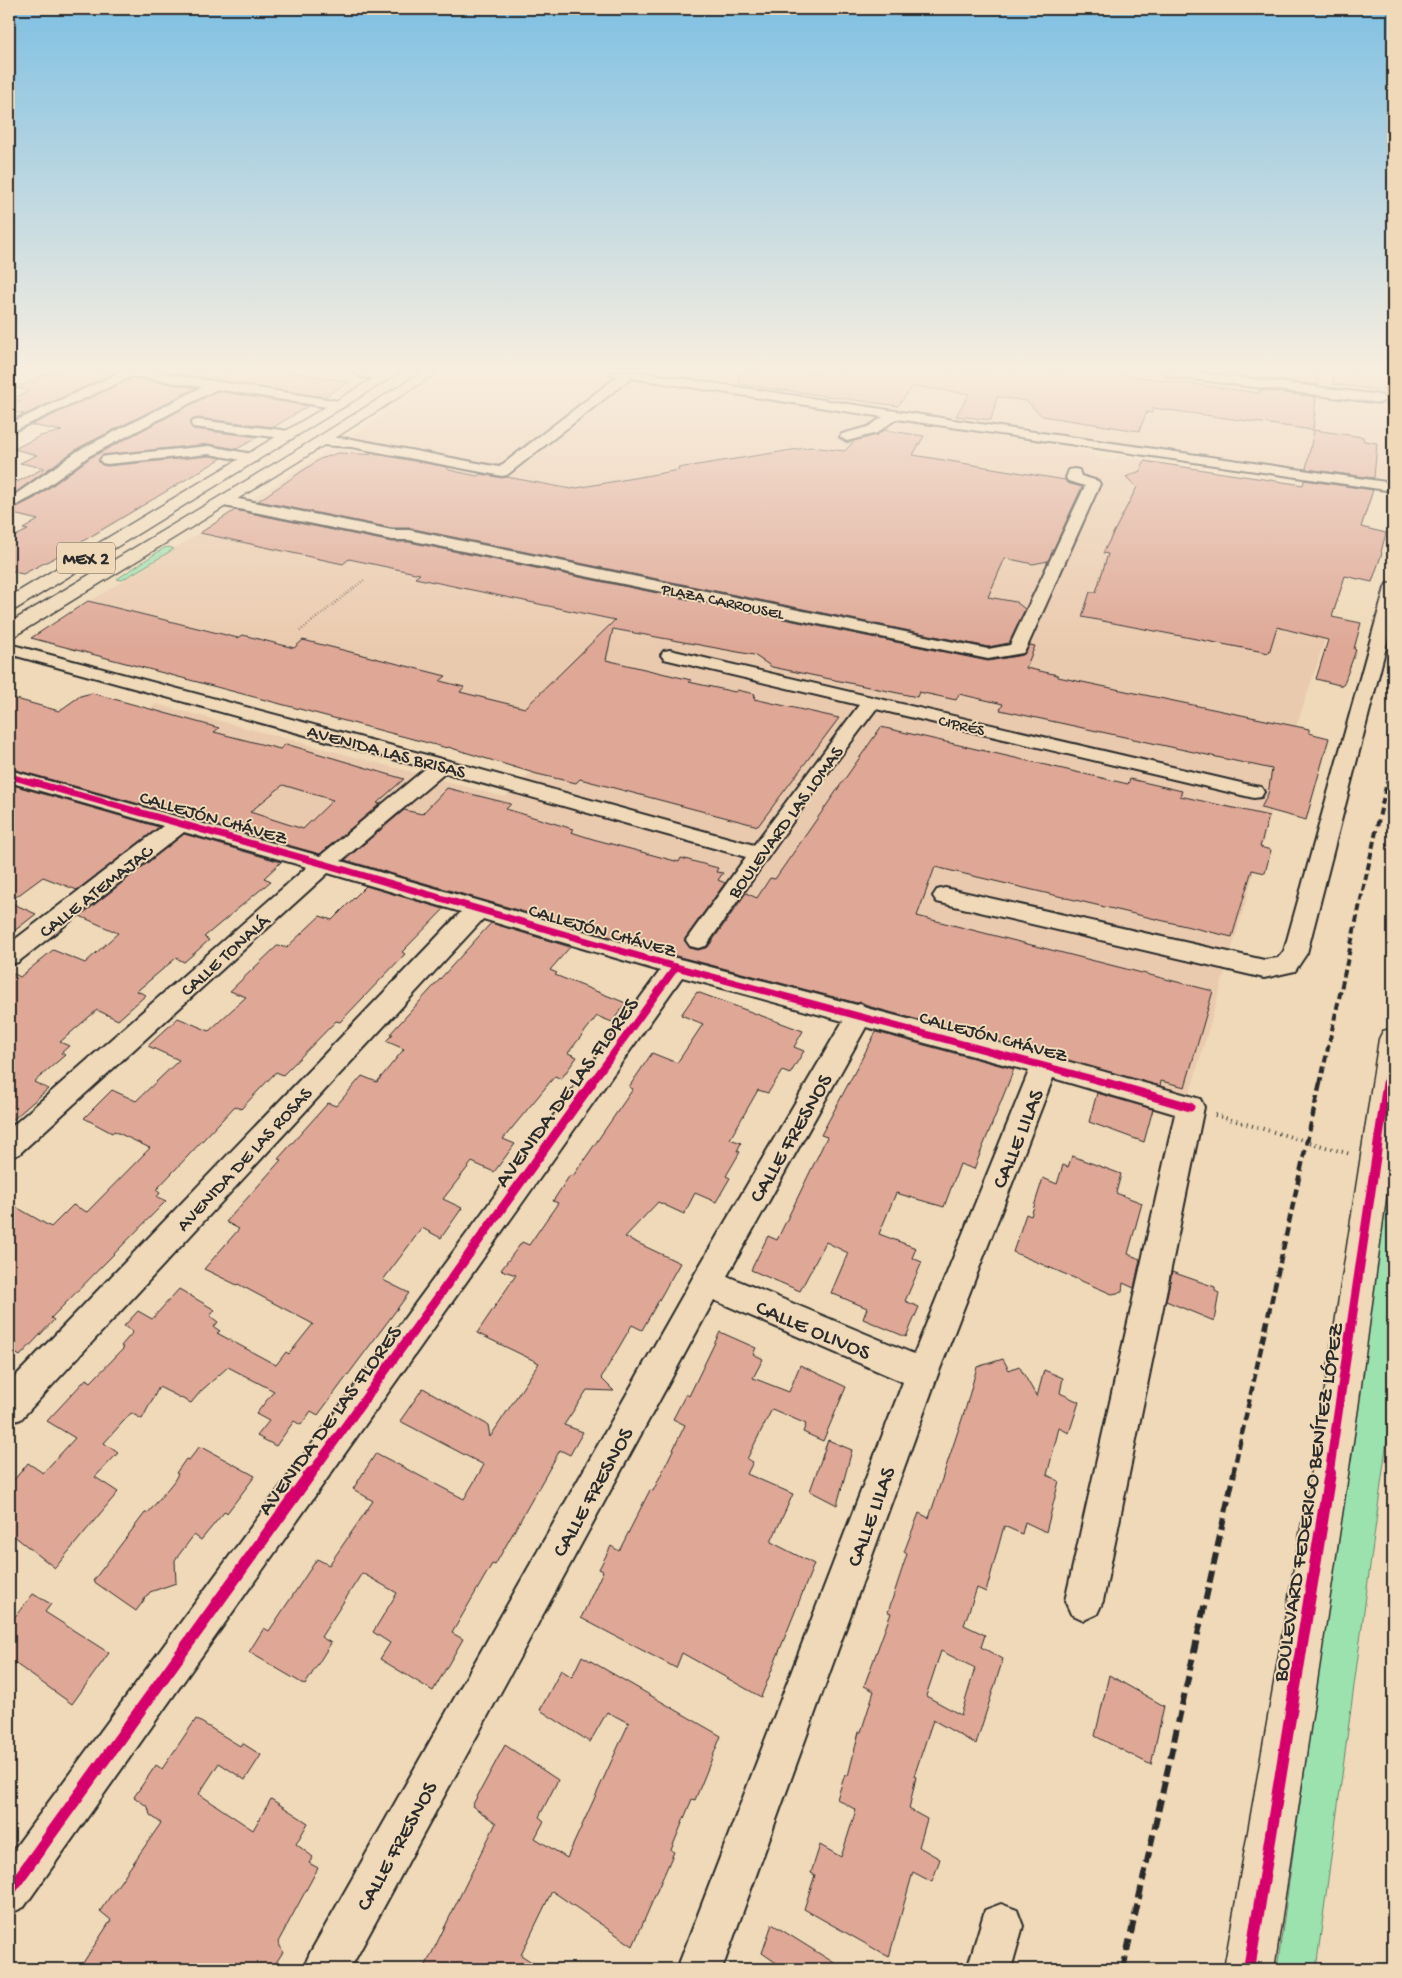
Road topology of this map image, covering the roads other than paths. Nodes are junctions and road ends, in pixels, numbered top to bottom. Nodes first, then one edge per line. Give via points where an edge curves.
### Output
1 (68, 464) edge
2 (242, 464) edge
3 (283, 464) edge
4 (462, 464) edge
5 (513, 464) edge
6 (529, 464) edge
7 (1219, 464) edge
8 (1074, 473) dead end
9 (516, 475) dead end
10 (1393, 487) edge
11 (224, 501) junction
12 (9, 506) edge
13 (1393, 588) edge
14 (9, 605) edge
15 (10, 643) edge
16 (670, 655) dead end
17 (871, 703) junction
18 (442, 765) junction
19 (9, 776) edge
20 (1254, 792) dead end
21 (181, 824) junction
22 (761, 854) junction
23 (324, 864) junction
24 (945, 896) dead end
25 (478, 910) junction
26 (698, 940) dead end
27 (9, 956) edge
28 (676, 967) junction
29 (860, 1014) junction
30 (1393, 1039) edge
31 (1045, 1065) junction
32 (9, 1146) edge
33 (706, 1282) junction
34 (922, 1374) junction
35 (9, 1407) edge
36 (1084, 1601) dead end
37 (12, 1883) edge
38 (1001, 1926) dead end
39 (326, 1969) edge
40 (700, 1969) edge
41 (989, 1969) edge
42 (1249, 1969) edge

1 - 12 street
2 - 14 main road, MEX 2
3 - 11 main road, MEX 2
4 - 5 street via 502,472
6 - 9 street
7 - 10 street
8 - 11 street, PLAZA CARROUSEL via 1073,478 1093,484 1017,649 988,654 429,539 392,535
11 - 15 main road, MEX 2
13 - 24 street via 1295,953 1286,965 1264,969
15 - 18 street, AVENIDA LAS BRISAS
16 - 17 street, CIPRÉS
17 - 20 street, CIPRÉS
17 - 22 street, BOULEVARD LAS LOMAS
18 - 22 street, AVENIDA LAS BRISAS
18 - 23 street, CALLE TONALÁ
19 - 21 street, CALLEJÓN CHÁVEZ
21 - 23 street, CALLEJÓN CHÁVEZ
21 - 27 street, CALLE ATEMAJAC
22 - 26 street, BOULEVARD LAS LOMAS
23 - 25 street, CALLEJÓN CHÁVEZ
23 - 32 street, CALLE TONALÁ
25 - 28 street, CALLEJÓN CHÁVEZ
25 - 35 street, AVENIDA DE LAS ROSAS
28 - 29 street, CALLEJÓN CHÁVEZ
28 - 37 street, AVENIDA DE LAS FLORES
29 - 31 street, CALLEJÓN CHÁVEZ
29 - 33 street, CALLE FRESNOS
30 - 42 main road, BOULEVARD FEDERICO BENÍTEZ LÓPEZ via 1340,1408
31 - 34 street, CALLE LILAS
31 - 36 street, CALLEJÓN CHÁVEZ via 1190,1108
33 - 34 street, CALLE OLIVOS
33 - 39 street, CALLE FRESNOS
34 - 40 street, CALLE LILAS
38 - 41 street

